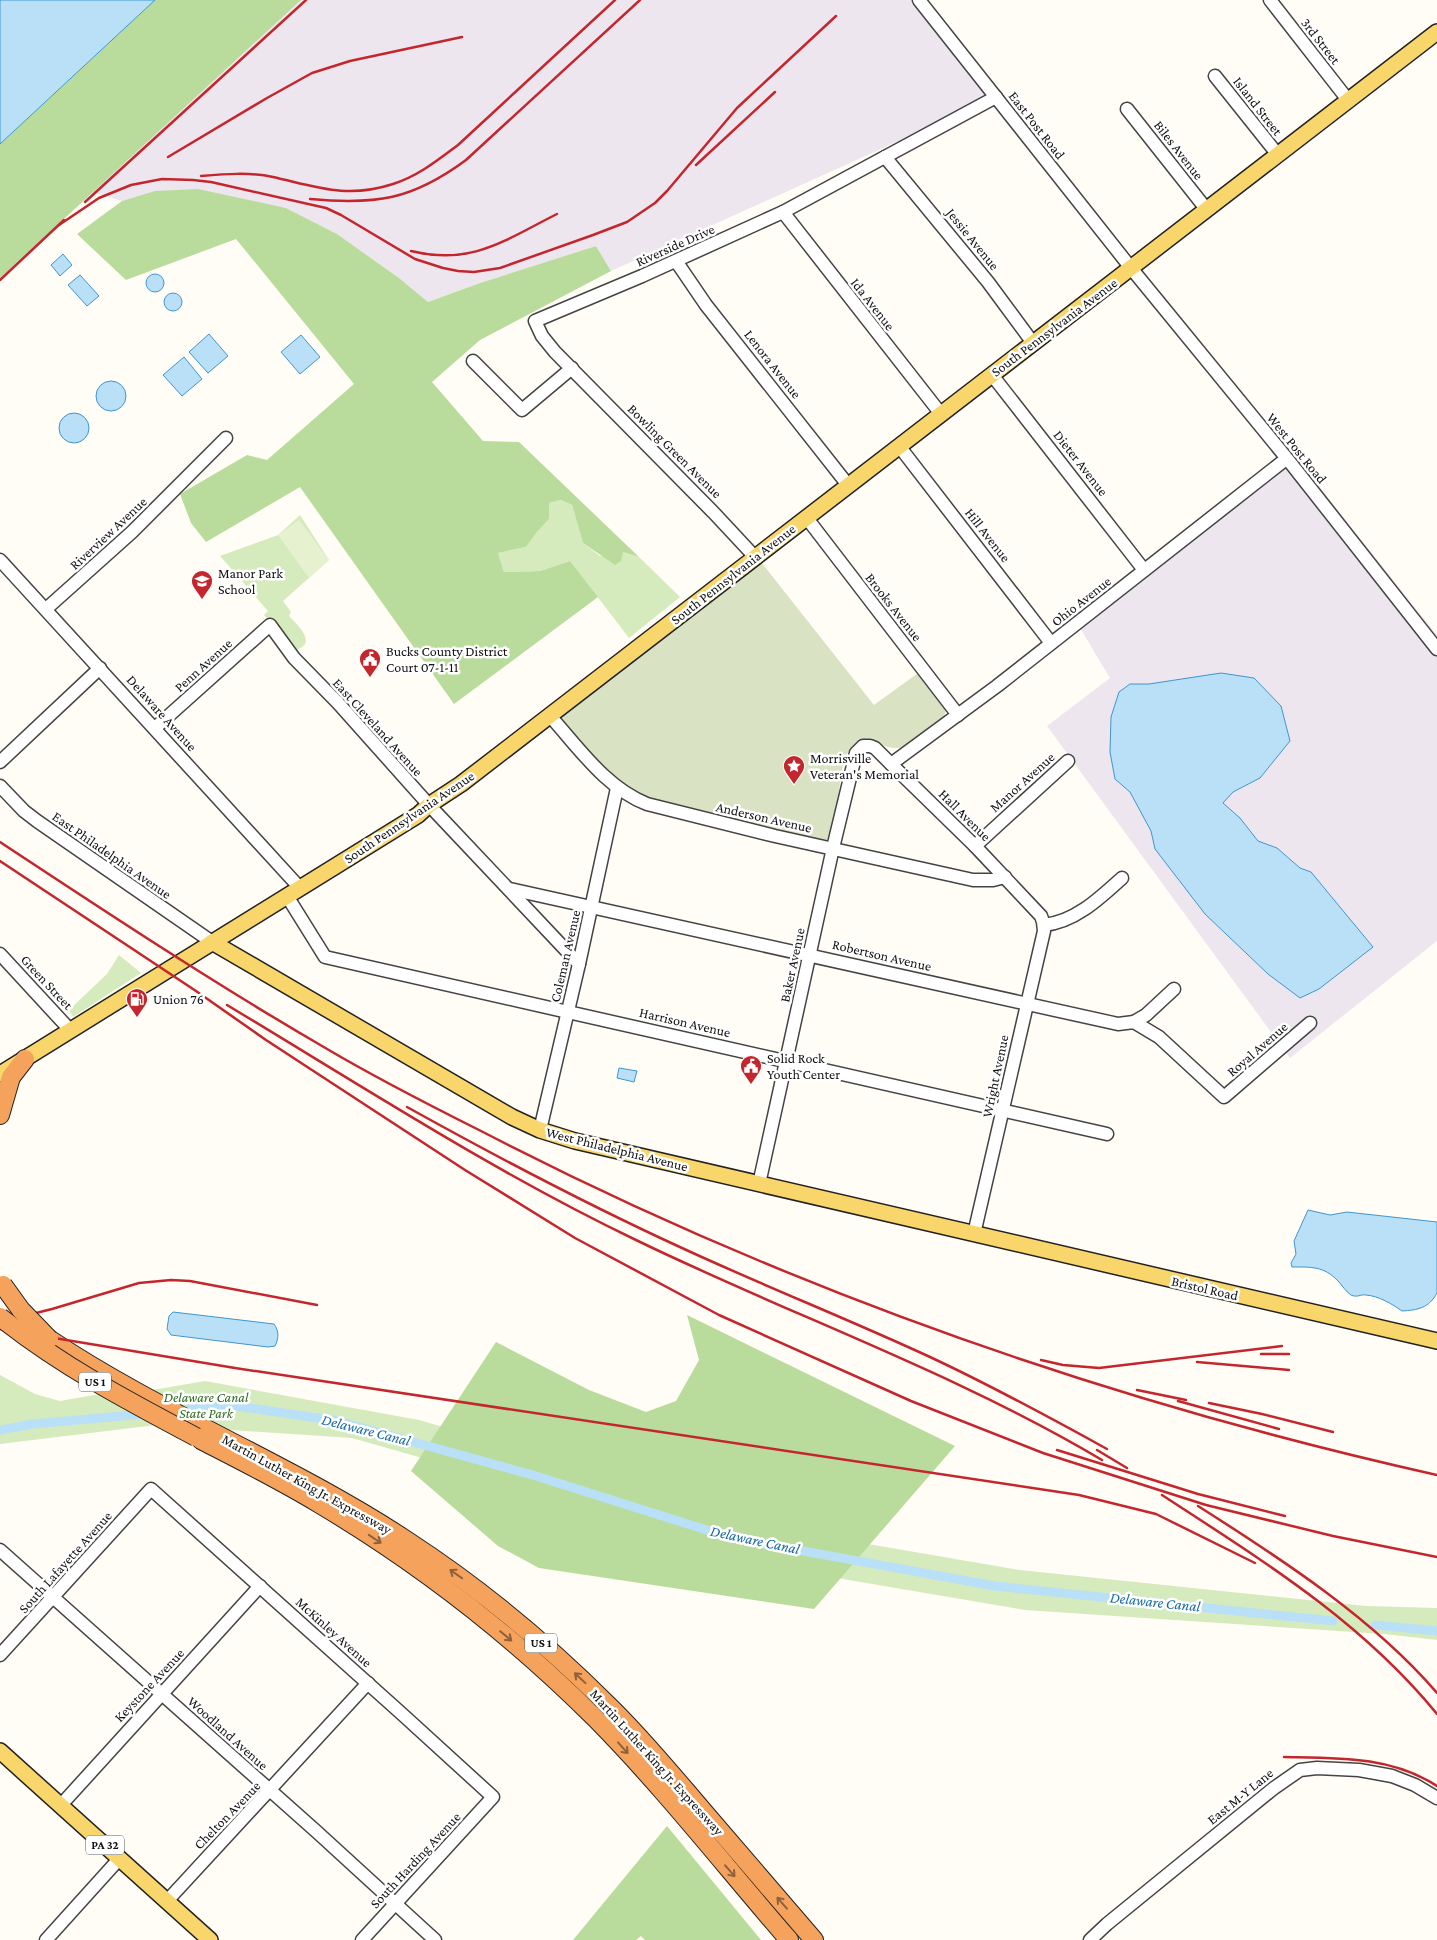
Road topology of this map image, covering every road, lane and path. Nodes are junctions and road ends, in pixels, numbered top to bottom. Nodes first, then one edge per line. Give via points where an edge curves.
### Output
1 (919, 0) edge
2 (1270, 0) edge
3 (1437, 32) edge
4 (1215, 76) dead end
5 (996, 97) junction
6 (1348, 100) junction
7 (1127, 108) dead end
8 (1278, 155) junction
9 (885, 157) junction
10 (1207, 210) junction
11 (782, 212) junction
12 (676, 261) junction
13 (1131, 268) junction
14 (1033, 343) junction
15 (473, 361) dead end
16 (572, 368) junction
17 (992, 375) junction
18 (941, 414) junction
19 (226, 438) dead end
20 (899, 446) junction
21 (1286, 460) junction
22 (848, 485) junction
23 (806, 517) junction
24 (755, 557) junction
25 (0, 560) edge
26 (1144, 570) junction
27 (6, 572) edge
28 (46, 609) junction
29 (270, 626) joint
30 (1051, 643) junction
31 (1437, 649) edge
32 (100, 668) junction
33 (958, 715) junction
34 (550, 716) junction
35 (155, 728) junction
36 (856, 753) joint
37 (1068, 761) dead end
38 (0, 762) edge
39 (891, 764) junction
40 (0, 786) edge
41 (617, 788) junction
42 (429, 805) junction
43 (975, 846) junction
44 (833, 848) junction
45 (1005, 877) junction
46 (1122, 878) dead end
47 (300, 888) junction
48 (510, 889) junction
49 (287, 896) junction
50 (592, 906) junction
51 (1044, 924) junction
52 (212, 942) junction
53 (0, 954) edge
54 (810, 955) junction
55 (579, 964) junction
56 (1174, 989) dead end
57 (1026, 1003) junction
58 (568, 1011) junction
59 (1134, 1022) junction
60 (1310, 1023) dead end
61 (71, 1031) junction
62 (25, 1059) junction
63 (786, 1060) junction
64 (0, 1074) edge
65 (1003, 1109) junction
66 (0, 1114) edge
67 (540, 1130) junction
68 (1107, 1134) dead end
69 (759, 1184) junction
70 (974, 1234) junction
71 (1, 1289) edge
72 (0, 1317) edge
73 (1437, 1341) edge
74 (199, 1432) junction
75 (151, 1489) joint
76 (0, 1550) edge
77 (260, 1586) junction
78 (54, 1597) junction
79 (0, 1655) edge
80 (368, 1683) junction
81 (162, 1694) junction
82 (0, 1751) edge
83 (271, 1790) junction
84 (1437, 1798) edge
85 (490, 1800) joint
86 (61, 1805) junction
87 (120, 1858) junction
88 (167, 1901) junction
89 (395, 1903) junction
90 (46, 1940) edge
91 (210, 1940) edge
92 (362, 1940) edge
93 (435, 1940) edge
94 (789, 1940) edge
95 (814, 1940) edge
96 (1090, 1940) edge

1 - 5 street, East Post Road
2 - 6 street, 3rd Street
3 - 6 main road, South Pennsylvania Avenue
4 - 8 street, Island Street
5 - 9 street, Riverside Drive
5 - 13 street, East Post Road
6 - 8 main road, South Pennsylvania Avenue
7 - 10 street, Biles Avenue
8 - 10 main road, South Pennsylvania Avenue
9 - 11 street, Riverside Drive
9 - 14 street, Jessie Avenue via 988,282
10 - 13 main road, South Pennsylvania Avenue
11 - 12 street, Riverside Drive
11 - 18 street, Ida Avenue
12 - 16 street, Riverside Drive via 535,321 546,342
12 - 22 street, Lenora Avenue via 706,305
13 - 14 main road, South Pennsylvania Avenue
13 - 21 street, West Post Road
14 - 17 main road, South Pennsylvania Avenue
15 - 16 street via 522,410
16 - 24 street, Bowling Green Avenue
17 - 18 main road, South Pennsylvania Avenue
17 - 26 street, Dieter Avenue
18 - 20 main road, South Pennsylvania Avenue
19 - 28 street, Riverview Avenue via 132,532
20 - 22 main road, South Pennsylvania Avenue
20 - 30 street, Hill Avenue
21 - 26 street, Ohio Avenue
21 - 31 street, West Post Road
22 - 23 main road, South Pennsylvania Avenue
23 - 24 main road, South Pennsylvania Avenue
23 - 33 street, Brooks Avenue
24 - 34 main road, South Pennsylvania Avenue
25 - 27 street, Delaware Avenue
26 - 30 street, Ohio Avenue
27 - 28 street, Delaware Avenue
28 - 32 street, Delaware Avenue
29 - 35 street, Penn Avenue
29 - 42 street, East Cleveland Avenue via 294,658
30 - 33 street, Ohio Avenue
32 - 35 street, Delaware Avenue
32 - 38 street
33 - 39 street, Ohio Avenue
34 - 41 street, Anderson Avenue
34 - 42 main road, South Pennsylvania Avenue
35 - 47 street, Delaware Avenue
36 - 39 street, Hall Avenue via 863,746 870,746
36 - 44 street, Baker Avenue
37 - 43 street, Manor Avenue
39 - 43 street, Hall Avenue
40 - 52 street, East Philadelphia Avenue via 37,821
41 - 44 street, Anderson Avenue via 647,804
41 - 50 street, Coleman Avenue
42 - 47 main road, South Pennsylvania Avenue
42 - 48 street, East Cleveland Avenue
43 - 45 street, Hall Avenue
44 - 45 street, Anderson Avenue via 973,880
44 - 54 street, Baker Avenue
45 - 51 street, Hall Avenue
46 - 51 street via 1070,918
47 - 49 main road, South Pennsylvania Avenue
48 - 50 street, Robertson Avenue
48 - 55 street, East Cleveland Avenue
49 - 52 main road, South Pennsylvania Avenue
49 - 58 street, Harrison Avenue via 325,957
50 - 54 street, Robertson Avenue
50 - 55 street, Coleman Avenue
51 - 57 street, Wright Avenue
52 - 61 main road, South Pennsylvania Avenue
52 - 67 main road, West Philadelphia Avenue via 512,1117
53 - 61 street, Green Street
54 - 57 street, Robertson Avenue
54 - 63 street, Baker Avenue
55 - 58 street, Coleman Avenue
56 - 59 street
57 - 59 street, Robertson Avenue via 1118,1024
57 - 65 street, Wright Avenue
58 - 63 street, Harrison Avenue
58 - 67 street, Coleman Avenue
59 - 60 street, Royal Avenue via 1158,1037 1223,1096
61 - 62 main road, South Pennsylvania Avenue
62 - 64 main road, South Pennsylvania Avenue
62 - 66 highway via 9,1081
63 - 65 street, Harrison Avenue
63 - 69 street, Baker Avenue
65 - 68 street, Harrison Avenue
65 - 70 street, Wright Avenue
67 - 69 main road, West Philadelphia Avenue
69 - 70 main road, West Philadelphia Avenue
70 - 73 main road, Bristol Road
71 - 74 highway, Martin Luther King Jr. Expressway / US 1, bridge via 49,1339
72 - 74 highway, Martin Luther King Jr. Expressway / US 1, bridge via 84,1376
74 -> 94 highway, Martin Luther King Jr. Expressway / US 1 via 346,1520 502,1633 613,1737
95 -> 74 highway, Martin Luther King Jr. Expressway / US 1 via 637,1736 514,1618 382,1524 319,1487
75 - 77 street, McKinley Avenue
75 - 78 street, South Lafayette Avenue
76 - 78 street, Woodland Avenue
77 - 80 street, McKinley Avenue
77 - 81 street, Keystone Avenue
78 - 79 street, South Lafayette Avenue
78 - 81 street, Woodland Avenue
80 - 83 street, Chelton Avenue
80 - 85 street, McKinley Avenue via 493,1797
81 - 83 street, Woodland Avenue
81 - 86 street, Keystone Avenue
82 - 86 main road, PA 32
83 - 88 street, Chelton Avenue
83 - 89 street, Woodland Avenue
84 - 96 street, East M-Y Lane via 1403,1780 1375,1772 1317,1768 1294,1773
85 - 89 street, South Harding Avenue
86 - 87 main road, PA 32
87 - 88 main road, PA 32
87 - 90 street
88 - 91 main road, PA 32
89 - 92 street, South Harding Avenue
89 - 93 street, Woodland Avenue

